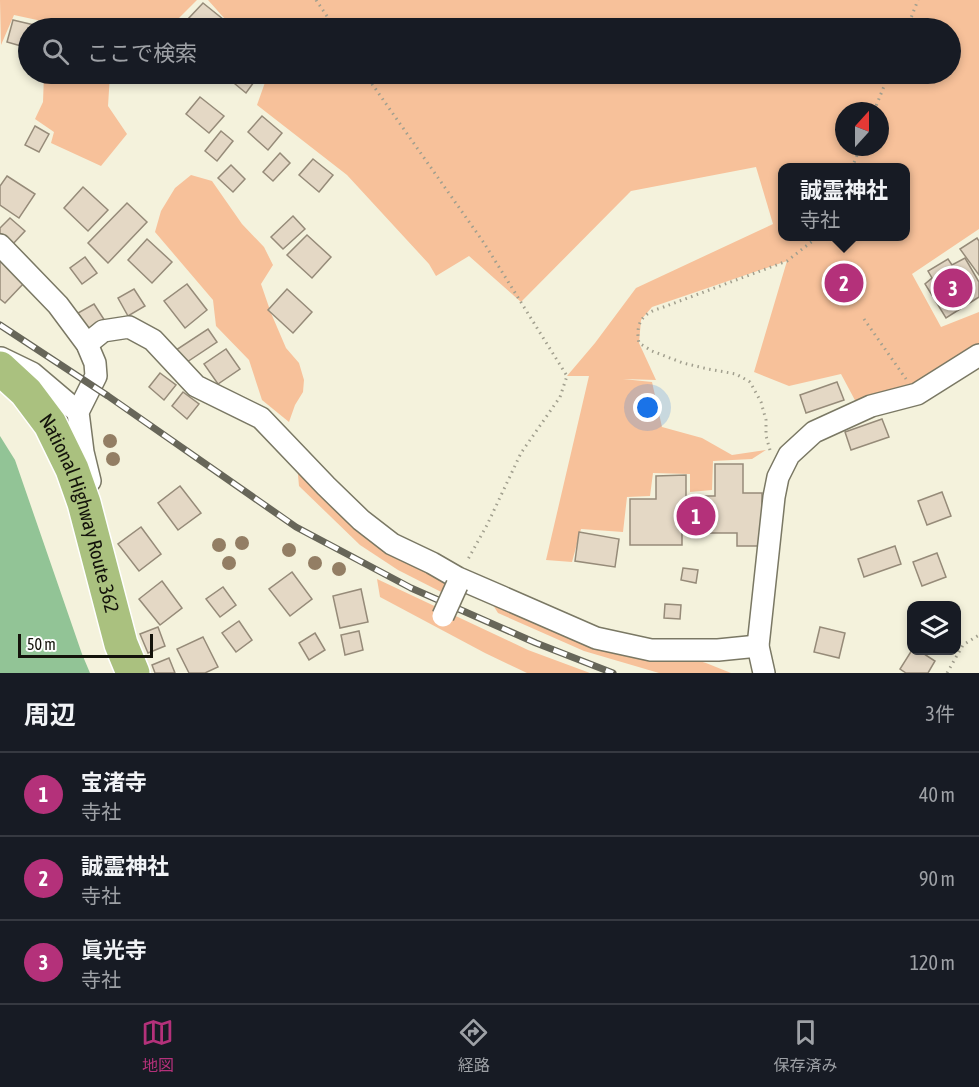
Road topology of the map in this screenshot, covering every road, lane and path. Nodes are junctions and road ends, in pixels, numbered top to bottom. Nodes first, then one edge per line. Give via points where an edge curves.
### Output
1 (316, 0) edge
2 (918, 0) edge
3 (328, 18) edge
4 (911, 18) edge
5 (372, 84) edge
6 (885, 84) edge
7 (878, 102) edge
8 (815, 241) edge
9 (0, 245) edge
10 (864, 319) dead end
11 (87, 344) junction
12 (979, 355) edge
13 (0, 357) edge
14 (0, 368) edge
15 (916, 394) junction
16 (78, 412) junction
17 (778, 477) junction
18 (84, 503) junction
19 (457, 581) junction
20 (443, 616) dead end
21 (979, 635) edge
22 (758, 646) junction
23 (133, 673) edge
24 (764, 673) edge
25 (947, 673) edge

1 - 3 path
2 - 4 path
5 - 19 path via 484,243 567,376 560,397 521,453
6 - 7 path
8 - 17 path via 788,261 650,311 636,333 639,343 652,351 683,363 736,374 750,382 761,402 765,436
9 - 11 street via 58,304
10 - 15 path
11 - 16 street via 96,376
11 - 19 street via 104,331 129,327 153,340 196,387 261,418 361,520 392,544 432,563
12 - 15 street
13 - 16 street via 32,373
14 - 18 highway, National Highway Route 362 via 26,392 50,424
15 - 17 street via 871,406 814,432 789,455
16 - 18 street via 92,490
17 - 22 street
18 - 23 highway, National Highway Route 362 via 121,644
19 - 20 street, bridge
19 - 22 street via 596,638 651,650
21 - 25 path via 963,645
22 - 24 street

